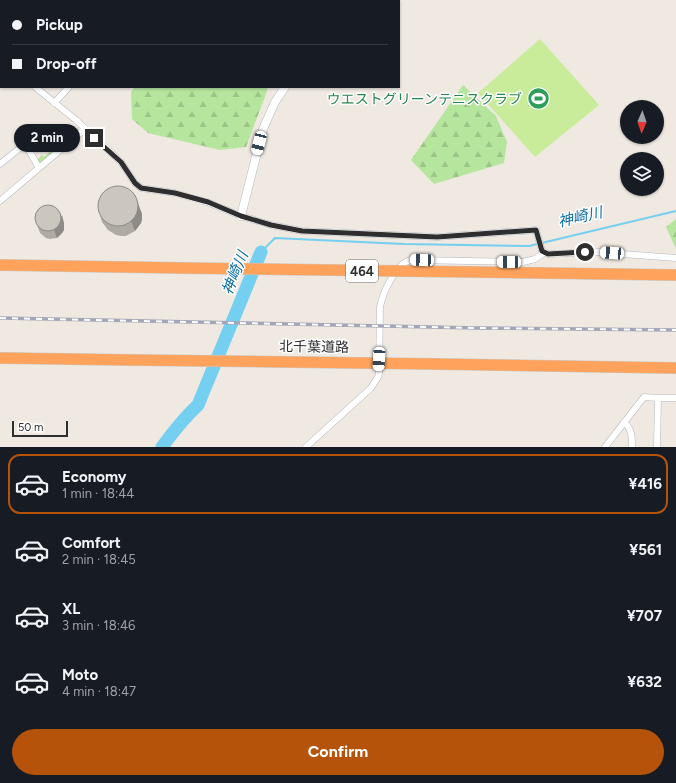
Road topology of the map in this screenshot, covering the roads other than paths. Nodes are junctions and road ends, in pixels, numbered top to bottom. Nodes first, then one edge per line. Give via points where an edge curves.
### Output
1 (36, 88) edge
2 (68, 88) edge
3 (284, 88) edge
4 (54, 103) junction
5 (85, 129) junction
6 (0, 164) edge
7 (39, 168) junction
8 (0, 201) edge
9 (241, 216) junction
10 (543, 250) junction
11 (676, 258) edge
12 (0, 265) edge
13 (676, 275) edge
14 (0, 358) edge
15 (676, 368) edge
16 (658, 398) junction
17 (676, 398) edge
18 (624, 422) junction
19 (306, 447) edge
20 (605, 447) edge
21 (632, 447) edge
22 (657, 447) edge

1 - 4 street
2 - 4 street
3 - 9 street via 263,129
4 - 5 street
5 - 7 street
5 - 9 street via 121,162 141,188 175,193 208,202
6 - 7 street via 20,148 27,148
7 - 8 street
9 - 10 street via 302,231 437,237 531,229 536,230
10 - 11 street via 548,254 596,252
10 - 19 street via 535,259 524,262 404,262 393,276 380,307 379,372 375,382
12 - 13 highway, 464, bridge
14 - 15 highway, 北千葉道路, bridge
16 - 17 street
16 - 18 street via 644,397
16 - 22 street
18 - 20 street
18 - 21 street via 632,433

